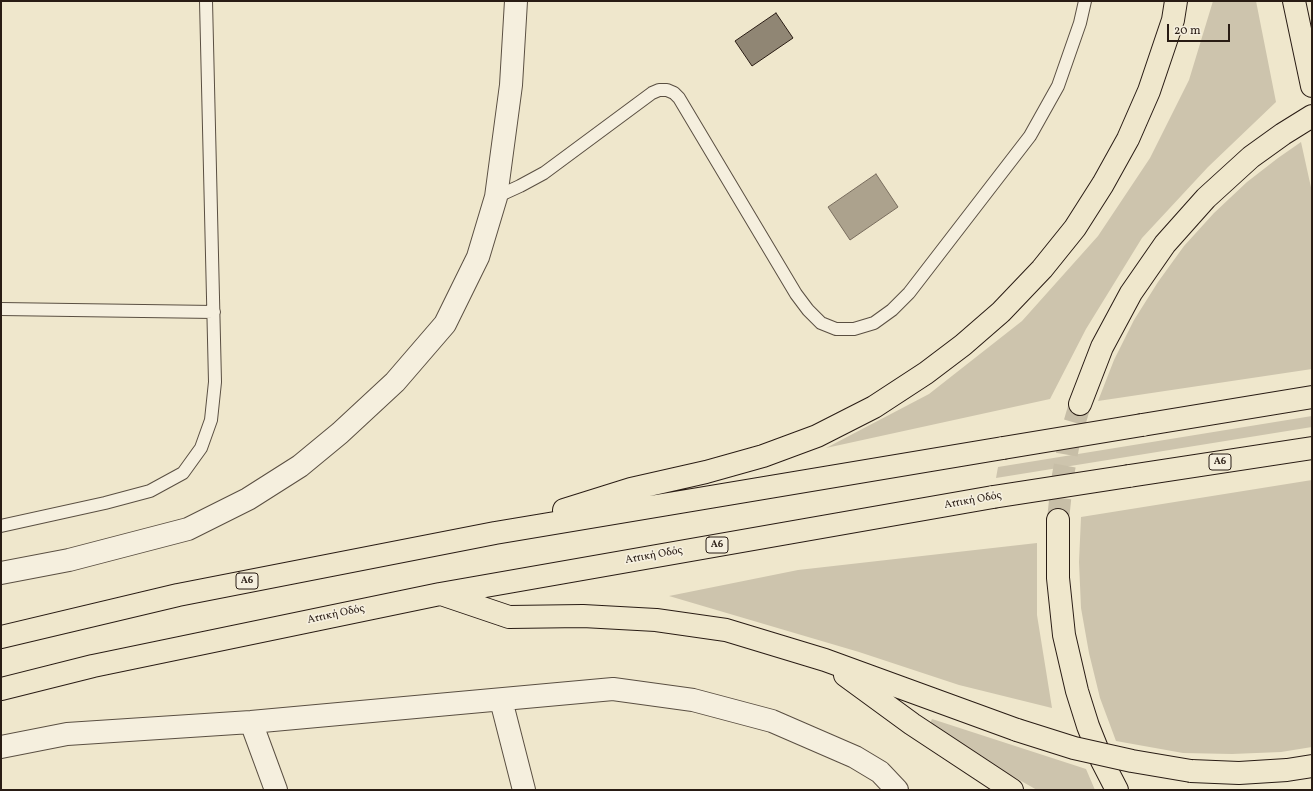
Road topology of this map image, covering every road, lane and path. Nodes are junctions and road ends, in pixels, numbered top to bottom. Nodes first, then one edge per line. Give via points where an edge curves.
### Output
1 (206, 1) edge
2 (516, 1) edge
3 (1085, 1) edge
4 (1176, 1) edge
5 (1294, 1) edge
6 (1312, 86) edge
7 (1312, 116) edge
8 (496, 197) junction
9 (1, 309) edge
10 (214, 312) junction
11 (1310, 397) edge
12 (1080, 404) tunnel mouth
13 (1312, 448) edge
14 (1058, 520) tunnel mouth
15 (1, 526) edge
16 (496, 533) junction
17 (1, 573) edge
18 (440, 594) junction
19 (1, 637) edge
20 (825, 660) junction
21 (1, 689) edge
22 (501, 700) junction
23 (251, 722) junction
24 (1, 747) edge
25 (1312, 766) edge
26 (276, 790) edge
27 (524, 790) edge
28 (897, 790) edge
29 (1012, 790) edge
30 (1117, 790) edge

1 - 10 lane
2 - 8 street via 511,85
3 - 8 lane via 1058,86 1030,136 909,293 874,323 836,329 821,324 808,310 679,98 667,90 652,93 544,173
4 - 16 highway via 1149,90 1128,139 1103,184 1075,228 1042,269 1001,312 963,345 874,407 817,436 763,456 706,472 630,488
5 - 6 highway
7 - 12 highway via 1251,157 1206,198 1165,244 1131,293 1116,320 1102,347
8 - 17 street via 478,257 445,324 395,382 300,466 248,499 188,529 69,560
9 - 10 lane
10 - 15 lane via 215,382 211,420 201,448 182,473 150,491
11 - 16 highway, Α6, bridge
13 - 18 highway, Αττική Οδός / Α6, bridge via 994,497
14 - 30 highway via 1058,578 1064,635 1088,726
16 - 19 highway, Α6 via 178,595
18 - 20 highway via 509,617 583,616 656,620 726,630
18 - 21 highway, Αττική Οδός / Α6 via 93,666
20 - 25 highway, bridge via 1017,730 1132,761 1191,770 1239,773
20 - 29 highway via 912,724
22 - 23 street
22 - 27 street
22 - 28 street via 613,689 693,700 772,721 855,757 880,772
23 - 24 street via 67,734
23 - 26 street

